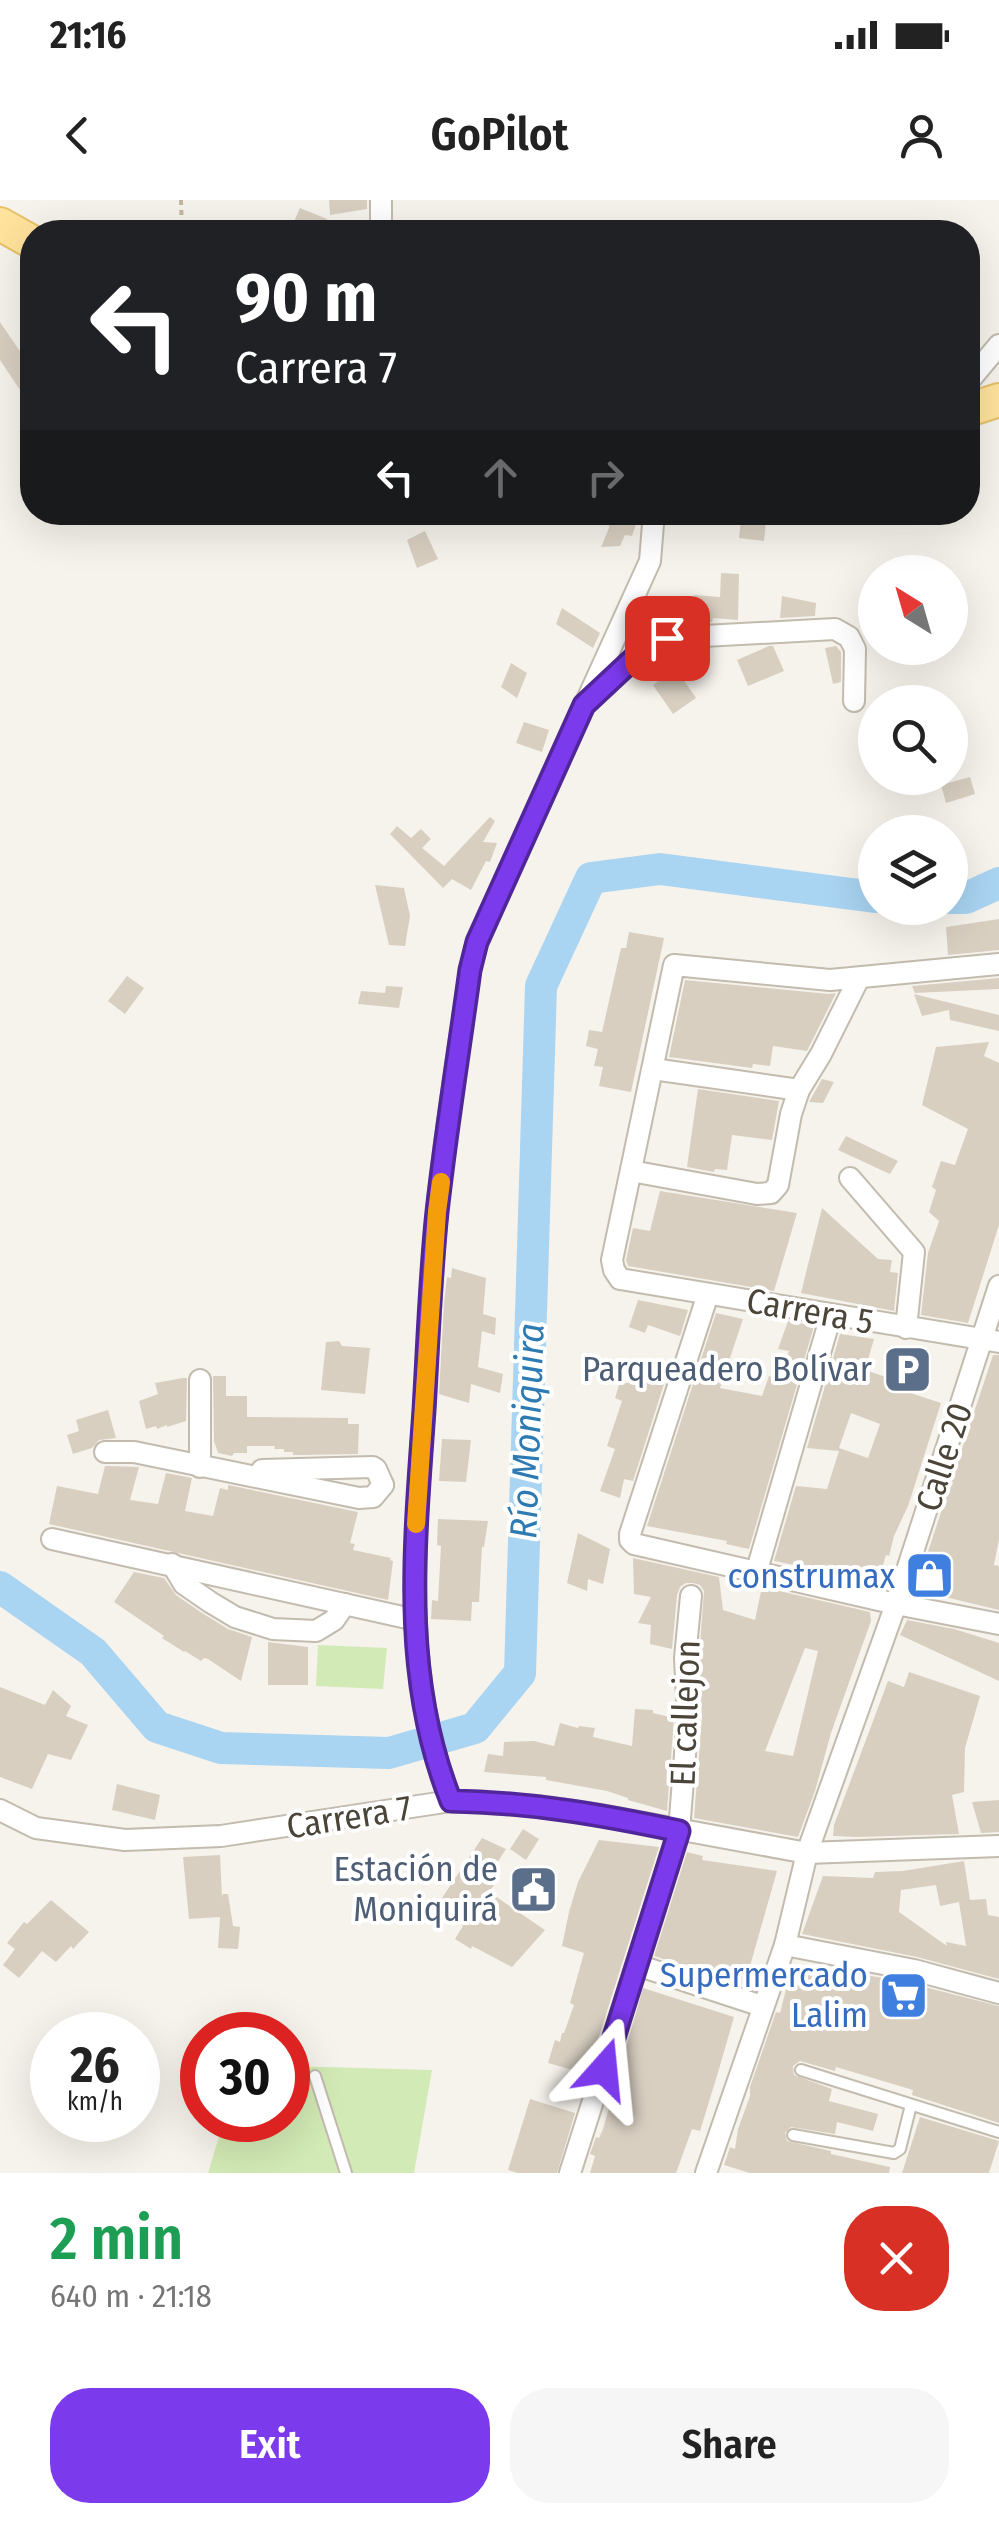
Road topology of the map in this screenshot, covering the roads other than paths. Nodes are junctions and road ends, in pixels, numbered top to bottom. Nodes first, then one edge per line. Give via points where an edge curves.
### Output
1 (999, 344) edge
2 (980, 367) edge
3 (654, 525) edge
4 (854, 701) dead end
5 (584, 705) junction
6 (999, 964) edge
7 (859, 978) junction
8 (653, 1069) junction
9 (799, 1090) junction
10 (631, 1171) junction
11 (850, 1178) dead end
12 (999, 1286) edge
13 (708, 1294) junction
14 (832, 1315) junction
15 (906, 1328) junction
16 (990, 1342) edge
17 (200, 1380) dead end
18 (104, 1452) dead end
19 (200, 1466) junction
20 (224, 1471) junction
21 (383, 1486) junction
22 (418, 1489) junction
23 (52, 1539) dead end
24 (172, 1564) junction
25 (756, 1570) junction
26 (691, 1596) dead end
27 (345, 1604) junction
28 (896, 1604) junction
29 (416, 1620) junction
30 (999, 1624) edge
31 (451, 1801) junction
32 (0, 1810) edge
33 (679, 1831) junction
34 (999, 1846) edge
35 (807, 1853) junction
36 (785, 1945) junction
37 (638, 1965) junction
38 (999, 1993) edge
39 (762, 2006) junction
40 (801, 2070) dead end
41 (315, 2076) dead end
42 (911, 2106) junction
43 (999, 2132) edge
44 (793, 2135) dead end
45 (346, 2173) edge
46 (570, 2173) edge
47 (706, 2173) edge

1 - 2 street
3 - 5 street via 650,561
4 - 5 street via 855,650 834,629 667,638 645,648
5 - 22 street via 470,970 437,1212
6 - 7 street
7 - 8 street via 674,965
7 - 9 street
8 - 9 street
8 - 10 street
9 - 10 street via 771,1193
10 - 13 street, Carrera 5 via 614,1270 620,1278
11 - 15 street via 914,1252
12 - 16 street, Calle 20
13 - 14 street, Carrera 5
13 - 25 street via 630,1540
14 - 15 street, Carrera 5
14 - 25 street
15 - 16 street, Carrera 5
16 - 28 street, Calle 20
17 - 19 street
18 - 19 street
19 - 20 street
20 - 21 street via 359,1498 373,1497
20 - 21 street via 373,1466
21 - 22 street
22 - 29 street
23 - 24 street
24 - 27 street
24 - 27 street via 184,1584 210,1602 274,1630 316,1631
25 - 28 street
26 - 33 street, El callejon
27 - 29 street
28 - 30 street
28 - 35 street, Calle 20
29 - 31 street via 422,1695
31 - 32 street, Carrera 7 via 221,1836 125,1840 36,1828
31 - 33 street, Carrera 7 via 601,1814
33 - 35 street, Carrera 7
33 - 37 street, El callejon
34 - 35 street, Carrera 7
35 - 36 street, Calle 20
36 - 38 street
36 - 39 street, Calle 20
37 - 39 street
37 - 46 street, El callejon
39 - 47 street, Calle 20
40 - 42 lane
41 - 45 lane
42 - 43 lane
42 - 44 lane via 894,2153

